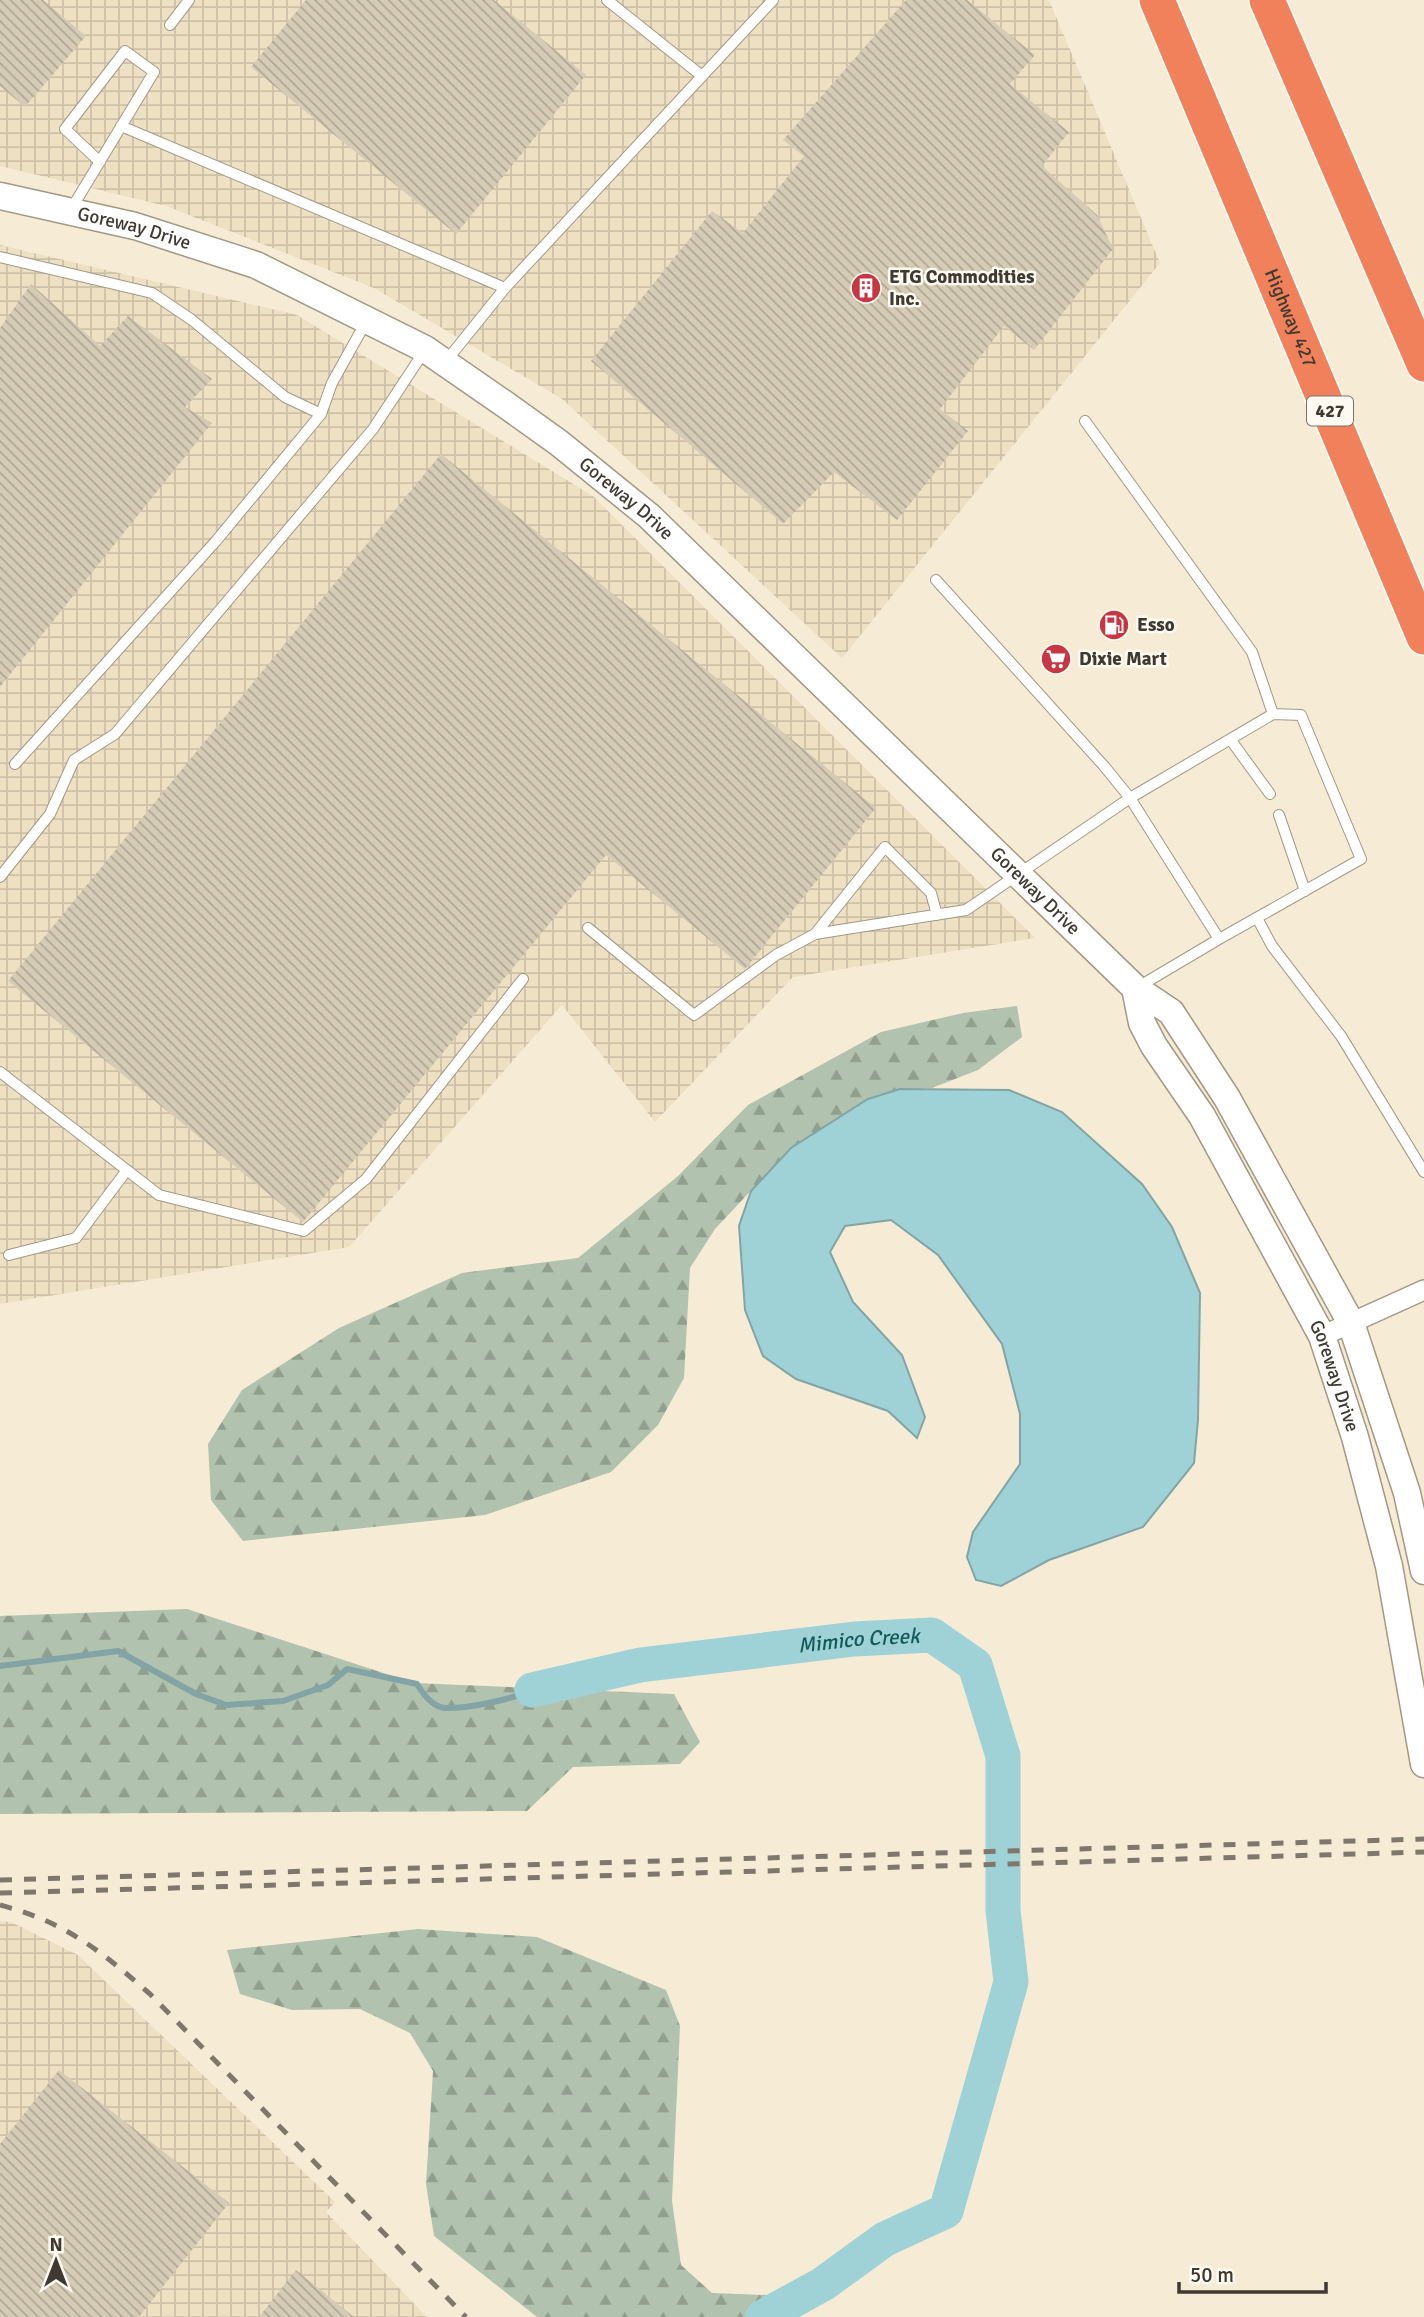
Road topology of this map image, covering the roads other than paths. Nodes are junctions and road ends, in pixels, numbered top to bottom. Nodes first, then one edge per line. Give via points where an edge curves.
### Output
1 (190, 0) edge
2 (607, 0) edge
3 (773, 0) edge
4 (1157, 0) edge
5 (1267, 0) edge
6 (170, 25) dead end
7 (702, 76) junction
8 (121, 125) junction
9 (100, 162) junction
10 (0, 198) edge
11 (70, 212) junction
12 (0, 257) edge
13 (505, 288) junction
14 (367, 320) junction
15 (435, 356) junction
16 (1424, 363) edge
17 (321, 414) junction
18 (1085, 421) dead end
19 (936, 580) dead end
20 (1424, 637) edge
21 (1273, 714) junction
22 (1230, 740) junction
23 (15, 764) dead end
24 (1270, 794) dead end
25 (1130, 798) junction
26 (1279, 815) dead end
27 (1017, 874) junction
28 (0, 877) edge
29 (1305, 891) junction
30 (937, 915) junction
31 (1256, 918) junction
32 (588, 928) dead end
33 (815, 934) junction
34 (1219, 939) junction
35 (523, 979) dead end
36 (1135, 988) junction
37 (0, 1072) edge
38 (127, 1170) junction
39 (1424, 1172) edge
40 (9, 1255) dead end
41 (1424, 1290) edge
42 (1351, 1324) junction
43 (1322, 1336) junction
44 (1424, 1571) edge
45 (1424, 1764) edge

1 - 6 lane
2 - 7 lane
3 - 7 lane
4 - 20 highway, Highway 427 / 427
5 - 16 highway
7 - 13 lane
8 - 9 lane
8 - 9 lane via 154,72 125,51 65,129
8 - 13 lane
9 - 11 lane
10 - 11 main road, Goreway Drive
11 - 14 main road, Goreway Drive via 135,226 256,265
12 - 17 lane via 152,293 285,397
13 - 15 lane
14 - 15 main road, Goreway Drive
14 - 17 lane via 332,383
15 - 27 main road, Goreway Drive via 559,443 649,516
15 - 28 lane via 115,734 74,760 50,814
17 - 23 lane via 216,541
18 - 21 lane via 1252,652
19 - 25 lane
21 - 22 lane
21 - 29 lane via 1301,715 1361,859
22 - 24 lane
22 - 25 lane
25 - 27 lane
25 - 34 lane
26 - 29 lane
27 - 30 lane via 966,911
27 - 36 main road, Goreway Drive
29 - 31 lane
30 - 33 lane
30 - 33 lane via 932,893 885,847
31 - 34 lane
31 - 39 lane via 1341,1036
32 - 33 lane via 694,1015 776,955
34 - 36 lane
35 - 38 lane via 366,1179 304,1231 159,1195
36 - 42 main road, Goreway Drive via 1171,1012 1227,1098
36 - 43 main road, Goreway Drive via 1147,1034 1202,1116
37 - 38 lane
38 - 40 lane via 76,1238
41 - 42 street
42 - 43 street
42 - 44 main road, Goreway Drive via 1407,1493
43 - 45 main road, Goreway Drive via 1389,1566

